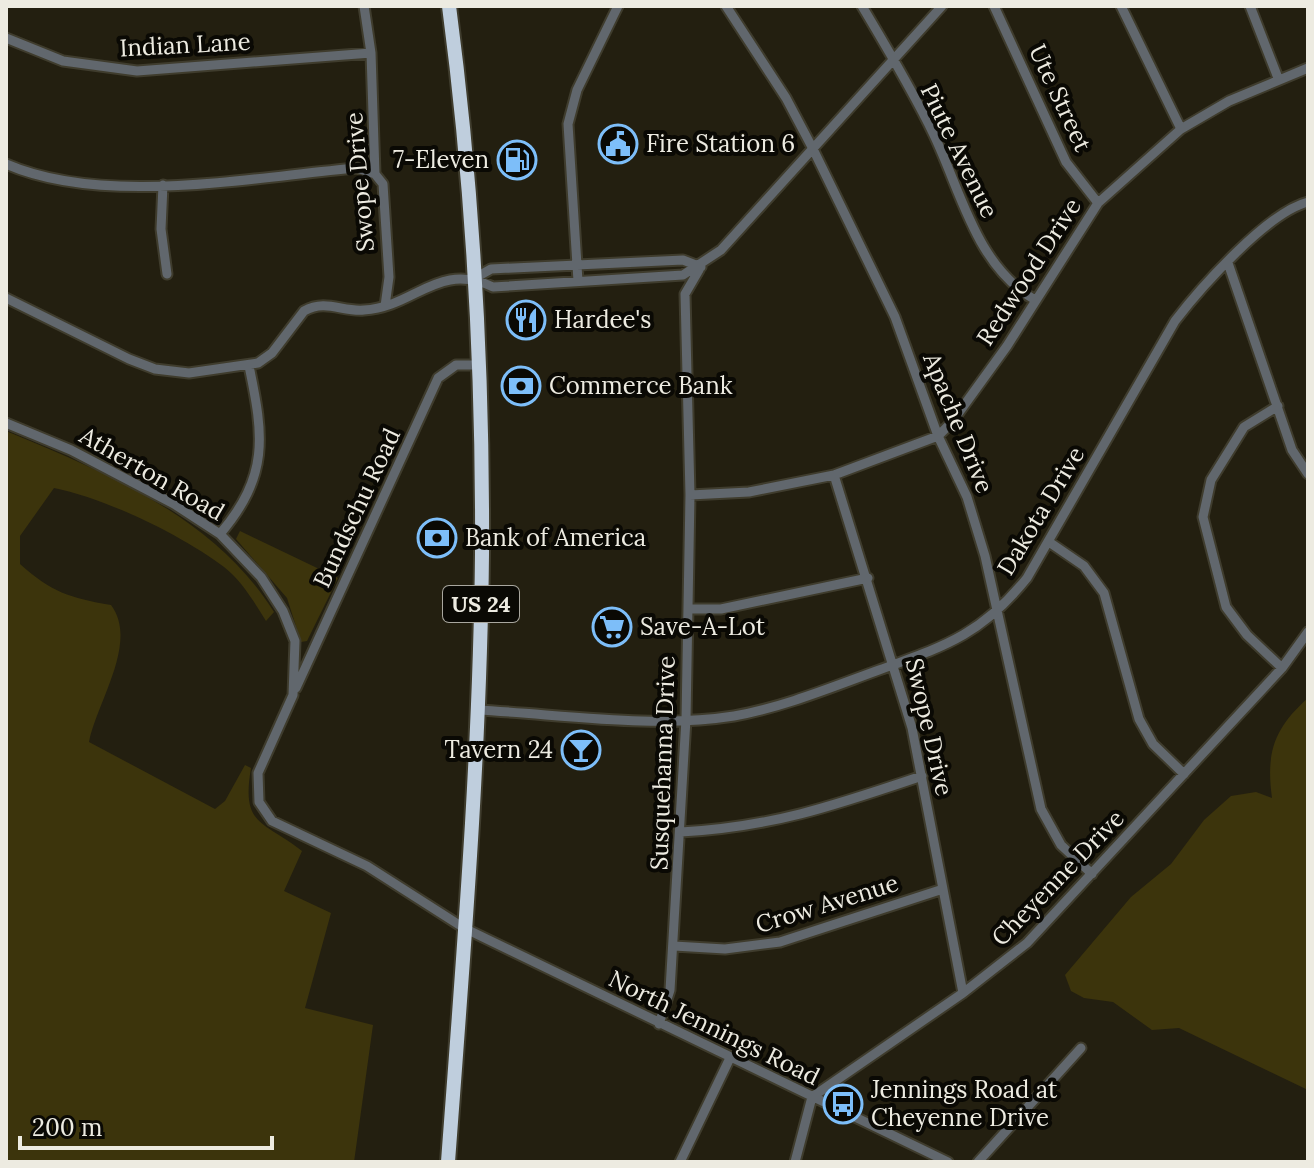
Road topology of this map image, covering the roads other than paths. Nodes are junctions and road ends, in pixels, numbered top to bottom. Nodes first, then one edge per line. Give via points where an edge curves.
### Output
1 (364, 6) edge
2 (449, 6) edge
3 (618, 6) edge
4 (726, 6) edge
5 (862, 6) edge
6 (942, 6) edge
7 (994, 6) edge
8 (1121, 6) edge
9 (1250, 6) edge
10 (6, 38) edge
11 (371, 53) junction
12 (891, 61) junction
13 (1308, 68) edge
14 (1278, 78) junction
15 (1181, 129) junction
16 (813, 149) junction
17 (6, 164) edge
18 (375, 174) junction
19 (163, 185) junction
20 (1308, 202) edge
21 (1098, 203) junction
22 (1228, 263) junction
23 (576, 266) junction
24 (537, 267) junction
25 (701, 267) junction
26 (167, 274) dead end
27 (475, 278) junction
28 (578, 281) junction
29 (538, 283) junction
30 (6, 298) edge
31 (1035, 300) junction
32 (385, 306) junction
33 (478, 365) junction
34 (249, 366) junction
35 (1278, 406) junction
36 (6, 423) edge
37 (938, 436) junction
38 (1308, 474) edge
39 (834, 475) junction
40 (690, 495) junction
41 (220, 534) junction
42 (1049, 542) junction
43 (868, 578) junction
44 (688, 609) junction
45 (996, 611) junction
46 (1308, 632) edge
47 (894, 664) junction
48 (1282, 668) junction
49 (293, 695) junction
50 (477, 710) junction
51 (686, 719) junction
52 (1184, 774) junction
53 (922, 776) junction
54 (681, 832) junction
55 (1092, 874) junction
56 (943, 889) junction
57 (464, 928) junction
58 (674, 946) junction
59 (963, 993) junction
60 (659, 1024) junction
61 (1081, 1048) dead end
62 (730, 1058) junction
63 (812, 1097) junction
64 (448, 1162) edge
65 (680, 1162) edge
66 (795, 1162) edge
67 (948, 1162) edge
68 (978, 1162) edge

1 - 11 street, Swope Drive
2 - 27 highway, US 24
3 - 23 street via 577,90 568,124
4 - 16 street, Apache Drive
5 - 12 street, Piute Avenue
6 - 12 street
7 - 21 street, Ute Street via 1066,162
8 - 15 street
9 - 14 street
10 - 11 street, Indian Lane via 63,61 137,71
11 - 18 street, Swope Drive
12 - 16 street
12 - 31 street, Piute Avenue via 933,133 988,258 1008,282
13 - 14 street, Redwood Drive
14 - 15 street, Redwood Drive
15 - 21 street, Redwood Drive
16 - 25 street
16 - 37 street, Apache Drive via 895,317
17 - 19 street via 40,177 83,184
18 - 19 street via 357,168
18 - 32 street, Swope Drive via 383,184 389,277
19 - 26 street
20 - 22 street, Dakota Drive via 1274,220
21 - 31 street, Redwood Drive
22 - 35 street
22 - 42 street, Dakota Drive via 1175,321
23 - 24 street
23 - 25 street via 683,260
23 - 28 street
24 - 27 street via 491,269
24 - 29 street
25 - 28 street via 683,275
25 - 40 street, Susquehanna Drive via 685,294
27 - 29 street via 493,287
27 - 32 street via 436,282
27 - 33 highway, US 24
28 - 29 street
30 - 34 street via 155,369 189,373
31 - 37 street, Redwood Drive
32 - 34 street via 362,311 328,304 311,307 272,353
33 - 49 street, Bundschu Road via 456,365 438,378
33 - 50 highway, US 24 via 482,555
34 - 41 street via 260,466 249,494
35 - 38 street via 1292,450
35 - 48 street via 1250,420 1239,434 1211,480 1203,517 1226,607
36 - 41 street, Atherton Road via 133,480
37 - 39 street, Redwood Drive
37 - 45 street, Apache Drive via 967,497
39 - 40 street, Redwood Drive via 749,492
39 - 43 street, Swope Drive
40 - 44 street, Susquehanna Drive
41 - 49 street, Atherton Road via 261,577 291,627
42 - 45 street, Dakota Drive via 1027,578
42 - 52 street via 1084,566 1104,593 1139,719 1153,744
43 - 44 street via 721,609
43 - 47 street, Swope Drive
44 - 51 street, Susquehanna Drive
45 - 47 street, Dakota Drive via 960,640
45 - 55 street, Apache Drive via 1041,809 1061,845
46 - 48 street, Cheyenne Drive
47 - 51 street, Dakota Drive via 772,708
47 - 53 street, Swope Drive
48 - 52 street, Cheyenne Drive
49 - 57 street, Atherton Road via 258,773 264,813 367,866
50 - 51 street, Dakota Drive
50 - 57 highway, US 24
51 - 54 street, Susquehanna Drive
52 - 55 street, Cheyenne Drive
53 - 54 street via 781,821
53 - 56 street, Swope Drive
54 - 58 street, Susquehanna Drive
55 - 59 street, Cheyenne Drive via 1027,943
56 - 58 street, Crow Avenue via 780,942 725,949
56 - 59 street, Swope Drive
57 - 60 street, North Jennings Road
57 - 64 highway, US 24
58 - 60 street, Susquehanna Drive via 670,990
59 - 63 street, Cheyenne Drive
60 - 62 street, North Jennings Road
61 - 68 street
62 - 63 street, North Jennings Road
62 - 65 street
63 - 66 street
63 - 67 street, North Jennings Road

